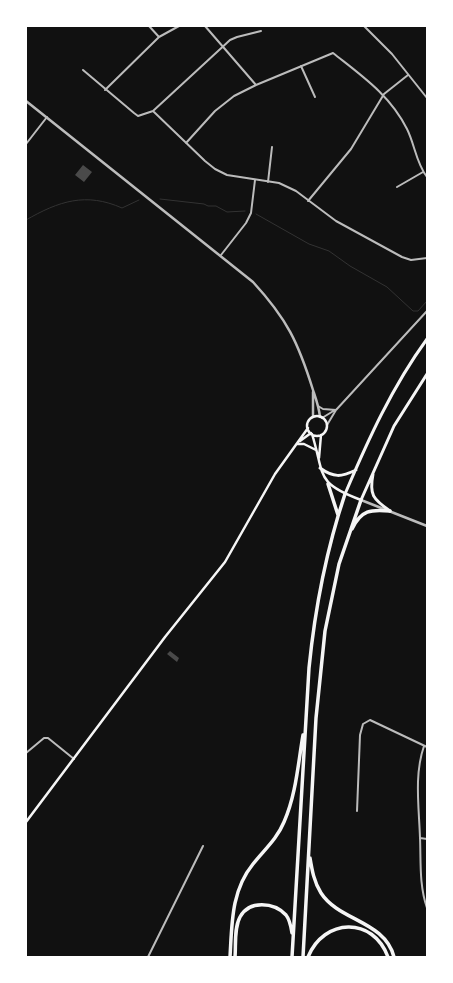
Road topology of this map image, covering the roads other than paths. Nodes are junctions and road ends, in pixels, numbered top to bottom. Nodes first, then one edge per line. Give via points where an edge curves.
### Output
1 (148, 26) edge
2 (179, 26) edge
3 (205, 26) edge
4 (364, 26) edge
5 (261, 31) dead end
6 (159, 37) junction
7 (223, 47) junction
8 (301, 66) junction
9 (83, 70) dead end
10 (408, 76) junction
11 (256, 85) junction
12 (105, 90) junction
13 (384, 94) junction
14 (315, 98) dead end
15 (427, 98) edge
16 (26, 101) edge
17 (153, 111) junction
18 (47, 117) junction
19 (186, 143) junction
20 (26, 144) edge
21 (272, 147) dead end
22 (423, 172) junction
23 (427, 177) edge
24 (255, 180) junction
25 (268, 182) junction
26 (397, 187) dead end
27 (308, 201) junction
28 (221, 255) junction
29 (427, 258) edge
30 (427, 311) edge
31 (427, 339) edge
32 (427, 374) edge
33 (312, 390) junction
34 (318, 406) junction
35 (336, 410) junction
36 (313, 417) junction
37 (321, 417) junction
38 (327, 425) junction
39 (308, 428) junction
40 (312, 434) junction
41 (321, 435) junction
42 (296, 444) junction
43 (316, 450) junction
44 (319, 460) junction
45 (375, 467) junction
46 (320, 468) junction
47 (356, 470) junction
48 (328, 484) junction
49 (345, 494) junction
50 (361, 500) junction
51 (390, 511) junction
52 (338, 515) junction
53 (427, 526) edge
54 (346, 543) junction
55 (306, 714) junction
56 (426, 747) edge
57 (26, 753) edge
58 (74, 759) junction
59 (357, 811) dead end
60 (26, 822) edge
61 (420, 838) junction
62 (427, 839) edge
63 (203, 846) dead end
64 (309, 850) junction
65 (427, 908) edge
66 (293, 940) junction
67 (148, 957) edge
68 (230, 957) edge
69 (235, 957) edge
70 (292, 957) edge
71 (303, 957) edge
72 (308, 957) edge
73 (388, 957) edge
74 (394, 957) edge

1 - 6 street
2 - 6 street
3 - 7 street
4 - 10 street via 392,54
5 - 7 street via 237,37
6 - 12 street
7 - 11 street
7 - 17 street
8 - 11 street
8 - 13 street via 333,53
8 - 14 street
9 - 12 street
10 - 13 street
10 - 15 street
11 - 19 street via 225,103
12 - 17 street via 138,116
13 - 22 street via 406,127
13 - 27 street via 351,148
16 - 18 street
17 - 19 street
18 - 20 street
18 - 28 street
19 - 24 street via 215,169 227,175
21 - 25 street
22 - 23 street
22 - 26 street
24 - 25 street
24 - 28 street via 249,218
25 - 27 street via 279,183 296,191
27 - 29 street via 336,221 402,257 411,260
28 - 33 street via 253,282 282,316 299,349
30 - 35 street
31 - 47 highway via 388,401
32 - 45 highway via 394,426
33 - 34 street
33 - 36 street
34 - 35 street via 322,409
34 - 37 street
35 - 37 street
35 - 38 street
36 - 37 main road
36 - 39 main road
37 - 38 main road
38 - 41 main road
39 - 40 main road
39 - 42 main road
40 - 41 main road
40 - 42 main road
40 - 43 main road
41 - 44 main road
42 - 43 main road via 304,444
42 - 58 main road via 275,474 224,562
43 - 44 main road
44 - 46 main road
45 - 50 highway
45 - 51 highway via 372,494 376,501
46 - 47 highway via 328,474 339,476
46 - 48 main road
47 - 49 highway
48 - 49 main road
48 - 52 highway
49 - 50 main road
49 - 52 highway
50 - 51 street
50 - 54 highway
51 - 53 street
51 - 54 highway via 374,510 360,516
52 - 55 highway via 321,579 313,626
54 - 64 highway via 331,597 320,668
55 - 66 highway
55 - 68 highway via 291,806 274,839 253,864 238,889
56 - 59 street via 370,720 363,724 360,735
56 - 61 street via 418,774
57 - 58 street via 44,738 48,738
58 - 60 main road
61 - 62 street
61 - 65 street via 421,878
63 - 67 street
64 - 71 highway
64 - 74 highway via 315,883 322,895 342,912 382,936
66 - 69 highway via 290,924 281,911 267,905 252,906 238,922
66 - 70 highway
72 - 73 highway via 319,939 328,932 347,927 364,930 375,937 382,944

